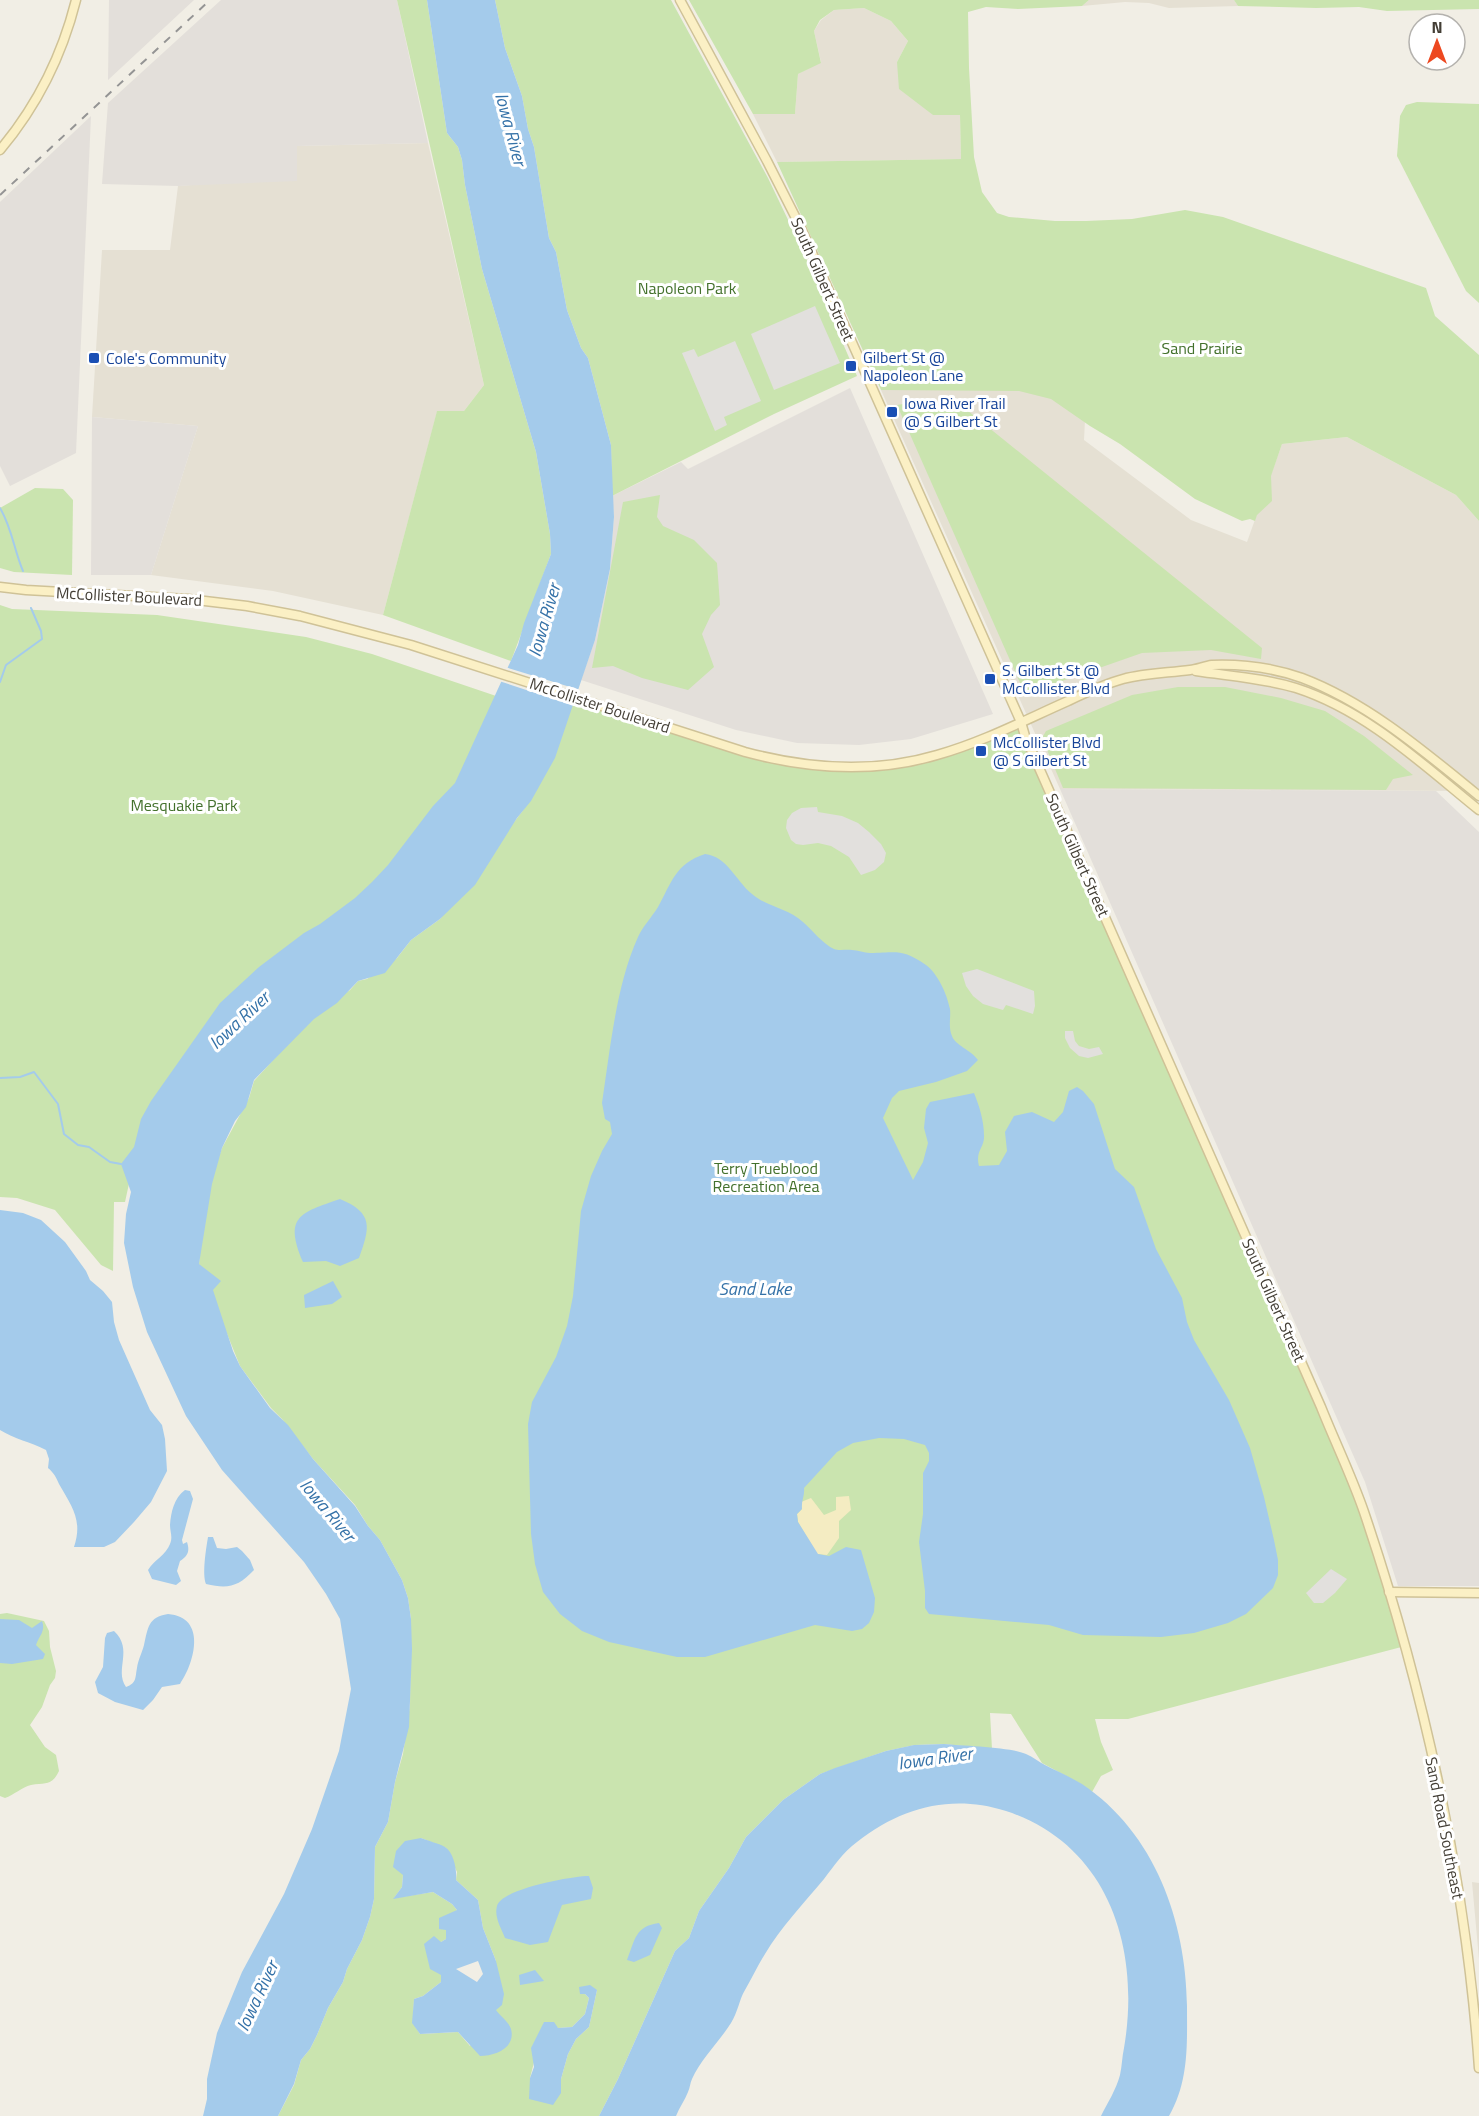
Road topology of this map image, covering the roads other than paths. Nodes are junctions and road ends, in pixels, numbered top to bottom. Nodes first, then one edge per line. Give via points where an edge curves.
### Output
1 (76, 0) edge
2 (680, 0) edge
3 (0, 150) edge
4 (0, 587) edge
5 (1189, 670) junction
6 (1021, 722) junction
7 (1479, 796) edge
8 (1479, 810) edge
9 (1389, 1592) junction
10 (1479, 1593) edge
11 (1479, 2068) edge

1 - 3 main road via 64,42 46,82 24,120
2 - 6 main road, South Gilbert Street via 801,228
4 - 6 main road, McCollister Boulevard via 188,599 247,606 354,629 796,764 843,768 891,765 963,747
5 - 6 main road, McCollister Boulevard via 1121,680
5 - 7 main road, McCollister Boulevard via 1210,665 1265,669 1323,687 1376,717
5 - 8 main road, McCollister Boulevard via 1262,680 1318,696 1394,740
6 - 9 main road, South Gilbert Street via 1341,1455 1364,1510
9 - 10 main road
9 - 11 main road, Sand Road Southeast via 1449,1839 1470,1975

